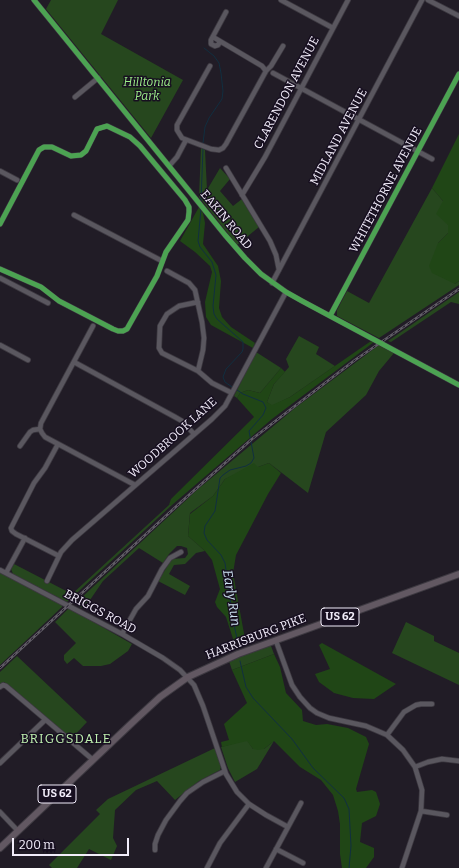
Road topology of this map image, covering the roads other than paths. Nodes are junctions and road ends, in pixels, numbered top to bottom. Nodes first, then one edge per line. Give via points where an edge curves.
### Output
1 (34, 0) edge
2 (281, 0) edge
3 (348, 0) edge
4 (422, 0) edge
5 (428, 0) edge
6 (226, 12) dead end
7 (459, 16) edge
8 (333, 28) junction
9 (283, 46) dead end
10 (210, 66) dead end
11 (266, 72) junction
12 (273, 73) dead end
13 (459, 74) edge
14 (98, 78) junction
15 (300, 89) junction
16 (76, 97) dead end
17 (359, 120) junction
18 (186, 140) junction
19 (418, 151) junction
20 (432, 159) dead end
21 (169, 166) junction
22 (226, 168) dead end
23 (0, 171) edge
24 (16, 180) dead end
25 (242, 195) junction
26 (74, 215) dead end
27 (0, 224) edge
28 (162, 262) junction
29 (0, 269) edge
30 (279, 270) junction
31 (168, 271) dead end
32 (0, 278) edge
33 (272, 283) junction
34 (286, 292) junction
35 (198, 302) junction
36 (48, 303) dead end
37 (330, 316) junction
38 (93, 326) dead end
39 (0, 345) edge
40 (28, 360) dead end
41 (74, 362) junction
42 (198, 371) junction
43 (459, 385) edge
44 (234, 390) junction
45 (40, 429) junction
46 (194, 434) junction
47 (58, 444) junction
48 (20, 446) dead end
49 (135, 485) junction
50 (25, 538) junction
51 (181, 552) dead end
52 (59, 556) junction
53 (0, 570) edge
54 (6, 573) junction
55 (459, 574) edge
56 (47, 581) dead end
57 (122, 634) junction
58 (276, 640) junction
59 (188, 677) junction
60 (0, 687) edge
61 (432, 704) dead end
62 (45, 720) junction
63 (387, 735) junction
64 (92, 759) junction
65 (459, 761) edge
66 (0, 763) edge
67 (415, 767) junction
68 (225, 771) junction
69 (301, 803) dead end
70 (249, 804) junction
71 (421, 811) junction
72 (0, 812) edge
73 (447, 815) dead end
74 (288, 827) junction
75 (18, 831) junction
76 (0, 848) edge
77 (276, 849) junction
78 (155, 850) dead end
79 (303, 863) dead end
80 (206, 868) edge
81 (266, 868) edge
82 (402, 868) edge

1 - 14 street, EAKIN ROAD
2 - 8 street
3 - 8 street, CLARENDON AVENUE
4 - 17 street, MIDLAND AVENUE
5 - 7 street
6 - 11 street via 213,37 262,66
8 - 15 street, CLARENDON AVENUE
9 - 11 street
10 - 18 street via 177,125 176,130
11 - 18 street via 223,148 219,150
12 - 15 street
13 - 19 street, WHITETHORNE AVENUE
14 - 16 street
14 - 21 street, EAKIN ROAD
15 - 17 street
15 - 25 street, CLARENDON AVENUE
17 - 19 street
17 - 30 street, MIDLAND AVENUE
18 - 21 street
19 - 20 street
19 - 37 street, WHITETHORNE AVENUE
21 - 33 street, EAKIN ROAD via 245,258
22 - 25 street
23 - 24 street
25 - 30 street via 273,247
26 - 28 street
27 - 28 street via 39,150 49,146 71,156 81,155 86,151 97,129 107,126 130,137 140,146 189,207 188,220
28 - 29 street via 127,329 123,331 113,329 59,301 41,287
30 - 33 street, MIDLAND AVENUE
31 - 35 street via 190,283
32 - 36 street
33 - 34 street, EAKIN ROAD
34 - 37 street, EAKIN ROAD
34 - 44 street, WOODBROOK LANE
35 - 42 street via 204,350
35 - 42 street via 179,306 170,311 162,322 159,348 162,353
37 - 43 street, EAKIN ROAD
38 - 41 street
39 - 40 street
41 - 45 street
41 - 46 street via 175,417
42 - 44 street via 212,383
44 - 46 street, WOODBROOK LANE via 225,406
45 - 47 street via 45,437
45 - 48 street via 30,432
46 - 49 street, WOODBROOK LANE
47 - 49 street
47 - 50 street via 12,526 13,532
49 - 52 street, WOODBROOK LANE via 72,540
50 - 52 street
50 - 54 street
51 - 57 street via 170,558
52 - 56 street, WOODBROOK LANE
53 - 54 street, BRIGGS ROAD
54 - 57 street, BRIGGS ROAD
55 - 58 main road, HARRISBURG PIKE / US 62
57 - 59 street, BRIGGS ROAD via 163,658
58 - 59 main road, HARRISBURG PIKE / US 62 via 228,658
58 - 63 street via 292,685 310,708 330,718 366,726
59 - 64 main road, HARRISBURG PIKE / US 62 via 160,698
59 - 68 street via 203,706
60 - 62 street via 6,686
61 - 63 street via 416,705 404,712
62 - 64 street
62 - 66 street
63 - 67 street via 404,750
64 - 75 main road, HARRISBURG PIKE / US 62
65 - 67 street via 442,759
67 - 71 street via 422,790
68 - 70 street via 237,792
68 - 78 street via 187,793 169,814 159,832
69 - 74 street
70 - 74 street
70 - 80 street via 220,842
71 - 73 street
71 - 82 street
72 - 75 street
74 - 77 street
75 - 76 main road, HARRISBURG PIKE / US 62
77 - 79 street
77 - 81 street

